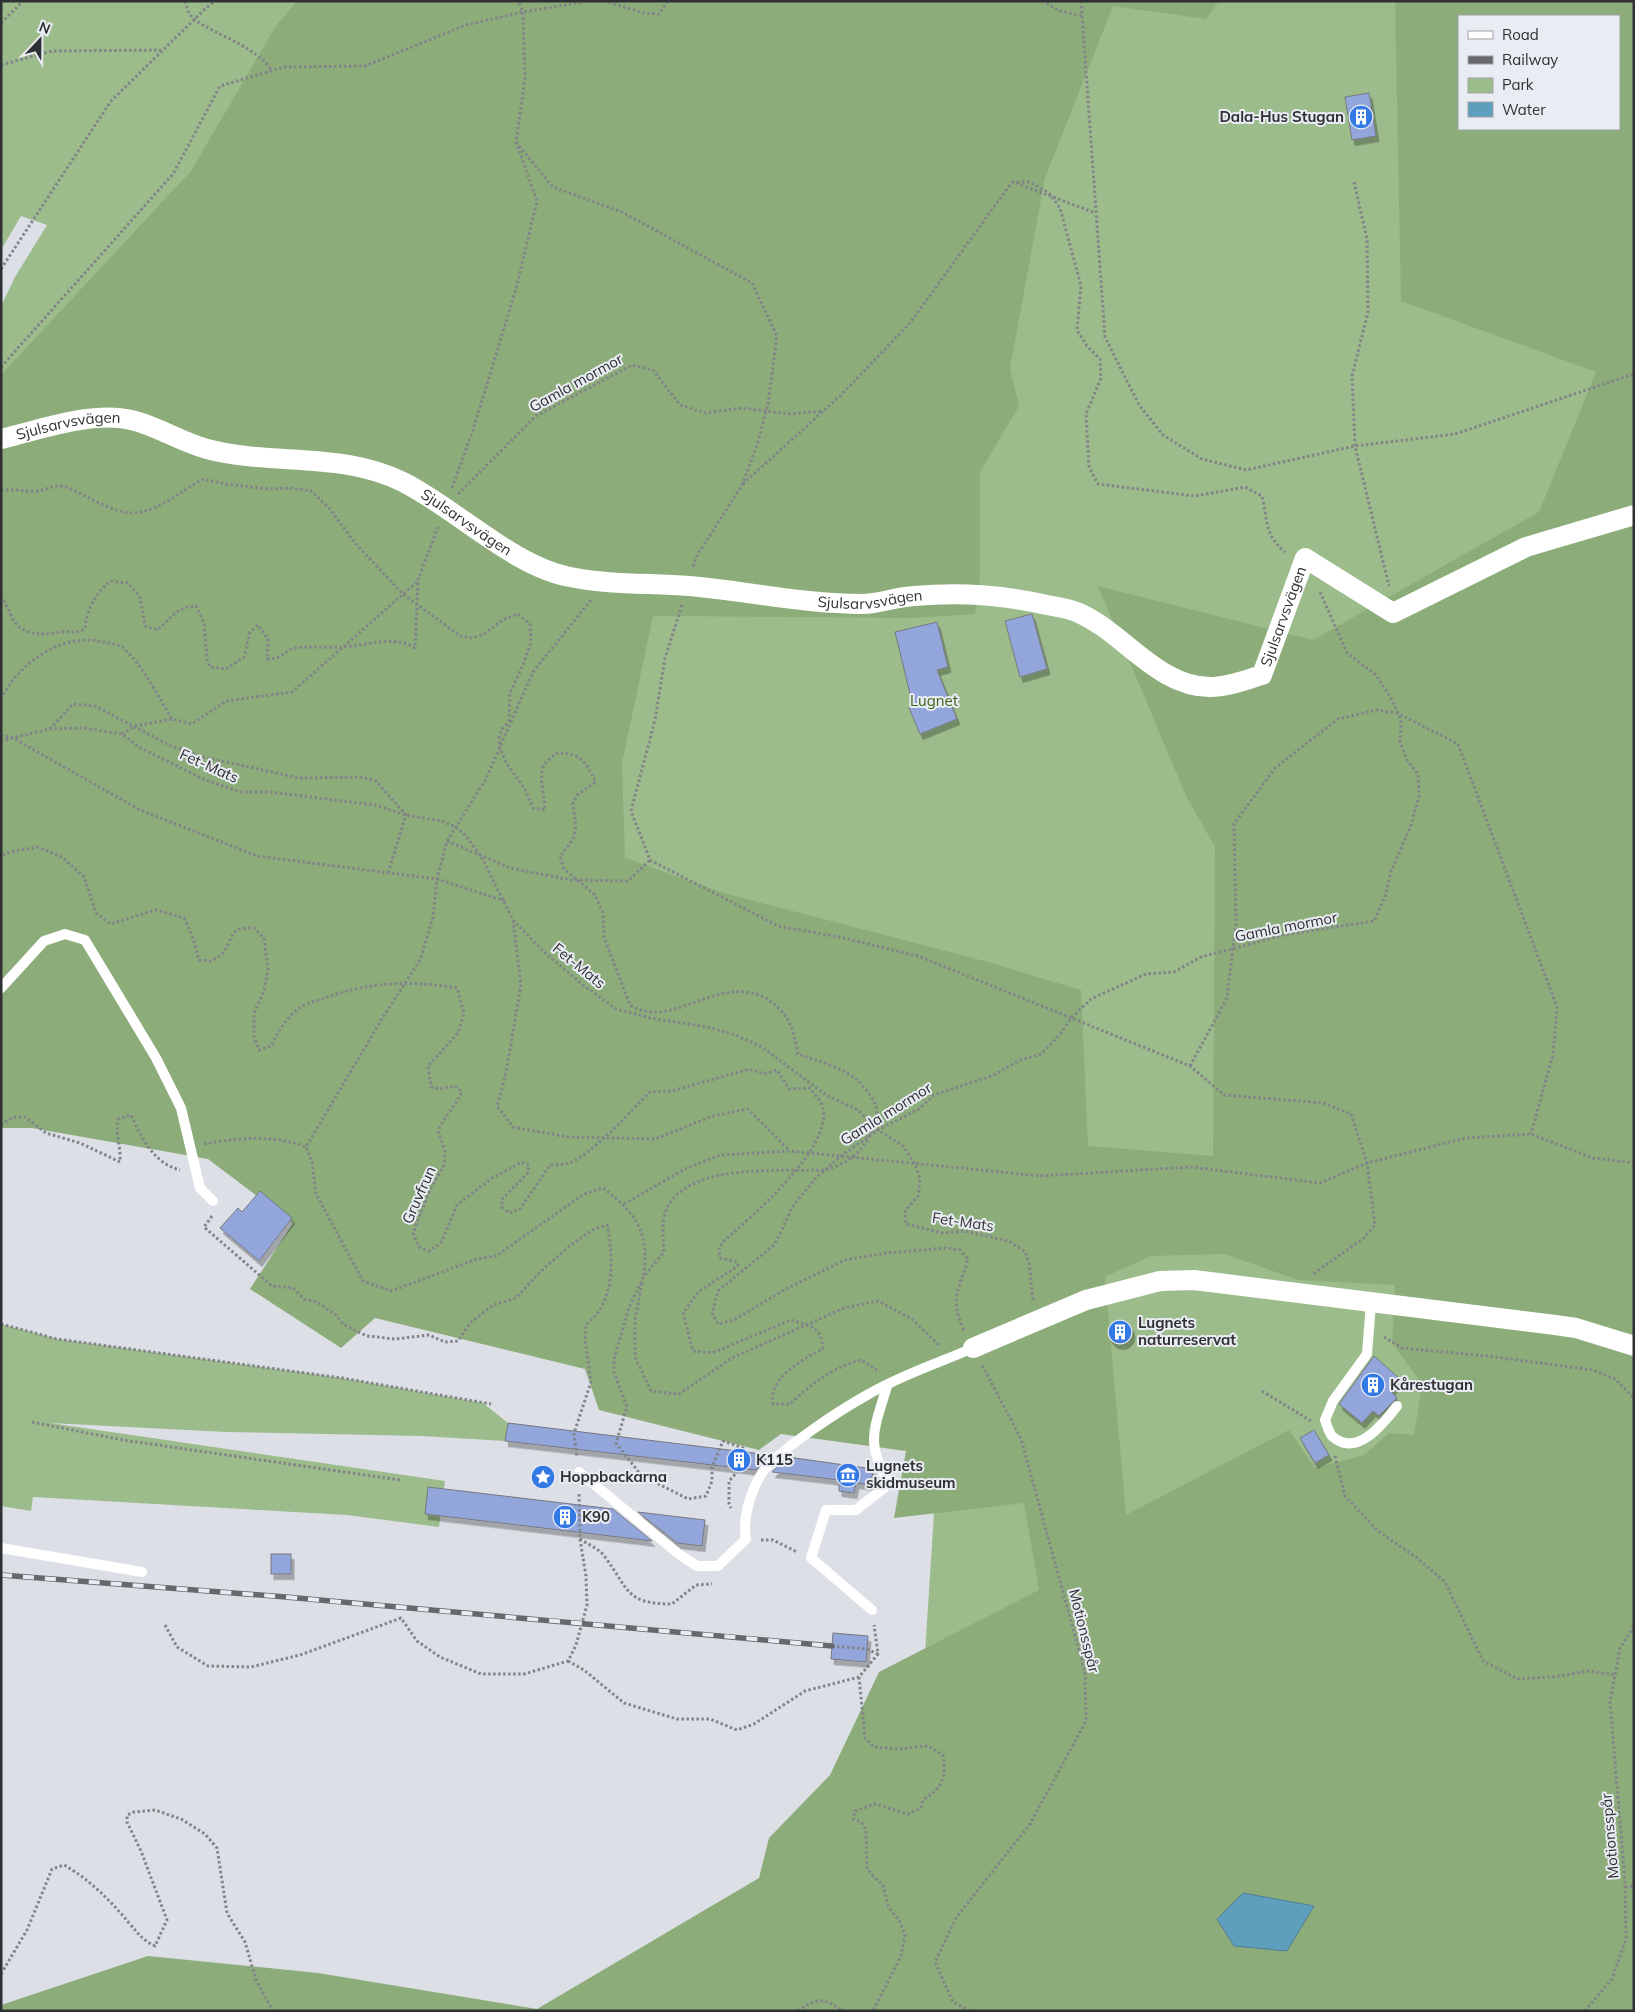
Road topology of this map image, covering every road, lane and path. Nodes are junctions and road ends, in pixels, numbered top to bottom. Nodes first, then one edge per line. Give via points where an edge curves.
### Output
1 (24, 1) edge
2 (185, 1) edge
3 (215, 1) edge
4 (518, 1) edge
5 (589, 1) edge
6 (604, 1) edge
7 (668, 1) edge
8 (1042, 1) edge
9 (1081, 1) edge
10 (523, 12) junction
11 (1082, 16) junction
12 (194, 19) junction
13 (1, 23) edge
14 (162, 50) junction
15 (1, 66) edge
16 (272, 71) junction
17 (516, 142) junction
18 (1012, 182) junction
19 (1354, 182) dead end
20 (1095, 213) junction
21 (1, 269) edge
22 (1, 366) edge
23 (1634, 374) edge
24 (823, 411) junction
25 (1, 439) edge
26 (1355, 446) junction
27 (742, 485) junction
28 (1, 491) edge
29 (446, 507) junction
30 (1634, 515) edge
31 (696, 557) dead end
32 (1305, 558) junction
33 (418, 580) junction
34 (606, 581) junction
35 (688, 586) junction
36 (403, 594) junction
37 (1, 596) edge
38 (417, 605) junction
39 (1393, 613) junction
40 (345, 647) junction
41 (1, 699) edge
42 (1396, 713) junction
43 (172, 719) junction
44 (135, 726) junction
45 (49, 730) junction
46 (122, 734) junction
47 (1, 735) edge
48 (13, 738) junction
49 (1, 741) edge
50 (500, 748) junction
51 (406, 815) junction
52 (456, 827) junction
53 (446, 841) junction
54 (481, 856) junction
55 (1, 860) edge
56 (650, 860) junction
57 (388, 873) junction
58 (437, 879) junction
59 (578, 880) junction
60 (506, 902) junction
61 (513, 920) junction
62 (1232, 949) junction
63 (406, 982) junction
64 (1, 988) edge
65 (1071, 1018) junction
66 (1190, 1066) junction
67 (1, 1124) edge
68 (874, 1125) junction
69 (878, 1130) junction
70 (872, 1134) junction
71 (1531, 1134) junction
72 (603, 1138) junction
73 (191, 1147) junction
74 (306, 1147) junction
75 (790, 1151) junction
76 (810, 1153) junction
77 (841, 1156) junction
78 (855, 1157) junction
79 (1367, 1163) junction
80 (1634, 1163) edge
81 (915, 1164) junction
82 (825, 1170) junction
83 (794, 1171) junction
84 (198, 1174) junction
85 (213, 1201) joint
86 (624, 1204) junction
87 (643, 1278) junction
88 (1288, 1292) junction
89 (1372, 1303) junction
90 (1031, 1323) junction
91 (1, 1324) edge
92 (806, 1325) junction
93 (1369, 1327) junction
94 (1634, 1346) edge
95 (973, 1348) junction
96 (952, 1357) junction
97 (887, 1386) junction
98 (1262, 1391) dead end
99 (1634, 1398) edge
100 (491, 1404) dead end
101 (1397, 1406) dead end
102 (32, 1422) dead end
103 (1316, 1424) dead end
104 (1334, 1454) dead end
105 (579, 1472) junction
106 (400, 1480) dead end
107 (580, 1539) junction
108 (746, 1539) junction
109 (773, 1540) dead end
110 (1, 1548) edge
111 (811, 1558) junction
112 (142, 1572) dead end
113 (716, 1583) dead end
114 (872, 1610) joint
115 (165, 1625) dead end
116 (1634, 1626) edge
117 (832, 1646) dead end
118 (878, 1654) junction
119 (568, 1661) junction
120 (1615, 1675) junction
121 (859, 1677) junction
122 (1634, 1886) edge
123 (1625, 1887) junction
124 (1, 1974) edge
125 (273, 2011) edge
126 (798, 2011) edge
127 (842, 2011) edge
128 (873, 2011) edge
129 (970, 2011) edge
130 (1585, 2011) edge

1 - 13 path
2 - 12 path
3 - 12 path
4 - 10 path
5 - 10 path
6 - 7 path via 644,13 660,14
8 - 11 path via 1060,11
9 - 11 path
10 - 16 path via 466,25 365,66 284,67
10 - 17 path via 525,78
11 - 20 path
12 - 14 path
12 - 16 path via 238,41 268,64
14 - 15 path via 52,51
14 - 21 path via 111,100
16 - 22 path via 220,86 172,174
17 - 27 path via 553,188 622,212 752,283 777,336 768,404
17 - 29 path via 536,201 516,289
18 - 20 path
18 - 24 path via 910,323
18 - 32 path via 1030,182 1049,193 1060,208 1081,286 1077,330 1100,359 1101,378 1086,414 1089,467 1098,484 1195,496 1245,487 1262,496 1267,532 1276,544 1287,554
19 - 26 path via 1367,239 1368,312 1352,376
20 - 26 path via 1104,336 1139,405 1163,435 1202,459 1246,470
23 - 26 path via 1455,434
24 - 27 path
24 - 29 path, Gamla mormor via 790,414 742,408 705,413 680,405 653,370 632,365 536,416
25 - 29 street, Sjulsarvsvägen via 79,420 119,418 206,448 366,467 392,476
26 - 39 path
27 - 31 path
28 - 36 path via 37,491 64,486 119,511 134,513 155,506 203,479 269,489 311,491 329,508 354,543
29 - 33 path
29 - 34 street, Sjulsarvsvägen via 486,536 546,570 568,577
30 - 39 street via 1526,547
32 - 35 street, Sjulsarvsvägen via 1262,675 1215,687 1181,682 1079,613 1012,597 933,595 868,604 832,604
32 - 39 street, Sjulsarvsvägen
32 - 42 path, Gamla mormor via 1347,653 1376,675 1391,698
33 - 36 path
33 - 38 path
34 - 35 street, Sjulsarvsvägen
34 - 50 path via 533,672
35 - 56 path via 665,658 655,720 631,811
36 - 38 path
36 - 40 path
37 - 40 path via 14,622 37,635 74,634 85,629 85,617 98,592 110,581 128,583 140,597 145,626 158,630 186,606 196,606 204,623 210,667 226,669 244,657 250,632 258,625 268,639 267,659 278,659 293,648
38 - 40 path via 415,648 406,642 390,641
38 - 50 path via 460,636 472,638 484,634 518,614 530,624 531,642 510,693 509,721 502,729
40 - 43 path via 292,692 226,702 192,724
41 - 43 path via 8,684 48,649 71,641 96,640 121,646
42 - 62 path via 1376,710 1338,719 1275,768 1234,824 1236,922
42 - 62 path, Gamla mormor via 1401,720 1400,742 1407,760 1418,774 1419,796 1374,921 1284,936
42 - 71 path via 1458,744 1557,1007 1553,1054
43 - 44 path
44 - 45 path via 95,706 73,704
44 - 46 path
44 - 51 path via 169,745 247,768 300,778 361,777 376,781
45 - 46 path, Fet-Mats via 84,728
45 - 48 path, Fet-Mats
46 - 51 path, Fet-Mats via 139,747 203,779 240,792 270,792 375,805
47 - 48 path
48 - 49 path, Fet-Mats
48 - 57 path via 140,810 257,856
50 - 52 path via 486,779
50 - 59 path via 533,808 545,810 544,766 556,753 570,753 587,764 596,782 577,795 573,804 576,826 573,839 560,857 564,870
51 - 52 path, Fet-Mats
51 - 57 path
52 - 53 path
52 - 54 path, Fet-Mats
53 - 54 path
53 - 58 path
54 - 59 path via 510,868
54 - 60 path, Fet-Mats
55 - 63 path, Gruvfrun via 5,853 38,847 62,857 84,877 96,913 110,924 156,910 184,918 199,960 211,961 221,954 230,935 242,927 254,928 264,938 268,969 264,991 254,1013 254,1037 259,1050 271,1046 279,1030 301,1007 372,984
56 - 59 path via 628,881
56 - 65 path via 778,926 839,936 918,956
57 - 58 path
58 - 60 path
58 - 63 path via 431,925 420,960
59 - 68 path via 595,895 603,913 604,937 630,1005 640,1011 664,1012 717,994 754,992 778,1007 789,1022 798,1054 858,1081 877,1110
60 - 61 path, Fet-Mats
61 - 68 path, Fet-Mats via 543,951 616,1009 707,1027 762,1047 826,1095 858,1110
61 - 72 path via 521,985 506,1073 496,1106 513,1127 568,1137
62 - 65 path, Gamla mormor via 1201,957 1174,972 1146,974 1122,983 1090,999
62 - 66 path via 1227,998
63 - 72 path, Gruvfrun via 457,988 464,1013 458,1033 428,1066 431,1087 455,1086 462,1092 438,1131 445,1151 444,1165 413,1233 419,1247 429,1251 440,1243 457,1205 492,1178 522,1162 529,1165 527,1174 502,1199 502,1207 509,1213 520,1209 550,1165 567,1164
63 - 74 path
64 - 73 lane via 44,942 65,934 85,940 156,1058 181,1108
65 - 66 path
65 - 69 path, Gamla mormor via 1042,1054 1020,1060 994,1075 934,1095 919,1109
66 - 79 path via 1224,1095 1323,1104 1351,1114
67 - 84 path via 13,1117 25,1117 46,1133 80,1143 120,1162 121,1147 115,1132 118,1119 130,1115 158,1160 170,1168
68 - 69 path, Fet-Mats
68 - 70 path
69 - 70 path, Gamla mormor
69 - 81 path, Fet-Mats via 902,1146
70 - 77 path, Gamla mormor
70 - 78 path
71 - 79 path via 1466,1138
71 - 80 path via 1593,1158
72 - 75 path via 655,1140 713,1116 748,1109
72 - 76 path, Gruvfrun via 650,1092 672,1091 749,1069 764,1074 777,1070 789,1089 810,1088 823,1107 821,1132
73 - 74 path via 242,1137 288,1140
73 - 84 lane
74 - 86 path via 312,1162 316,1194 363,1281 392,1292 477,1259 496,1256 584,1194 603,1188
75 - 76 path
75 - 86 path via 720,1155 685,1169
76 - 77 path
76 - 83 path, Gruvfrun
77 - 78 path
77 - 82 path, Gamla mormor
78 - 81 path
78 - 82 path
79 - 81 path via 1320,1183 1191,1167 1040,1176
79 - 88 path via 1374,1224 1364,1238
81 - 90 path, Fet-Mats via 920,1178 918,1196 904,1211 906,1224 942,1233 964,1231 1009,1241 1025,1252 1034,1298 1029,1312
82 - 83 path
82 - 95 path, Gamla mormor via 793,1206 775,1244 718,1291 712,1313 718,1324 734,1320 784,1290 845,1260 946,1248 960,1250 968,1260 956,1294 955,1308
83 - 87 path via 728,1172 697,1183 679,1194 669,1206 663,1223 664,1252
83 - 92 path, Gruvfrun via 780,1190 722,1243 720,1258 737,1262 738,1266 698,1292 683,1314 693,1351 712,1353 790,1320
84 - 85 lane via 200,1188
85 - 105 path via 213,1216 204,1227 272,1286 293,1288 304,1299 317,1302 343,1324 367,1336 395,1339 429,1334 444,1342 458,1341 470,1323 493,1305 516,1298 572,1244 594,1229 607,1226 611,1265 606,1292 597,1316 586,1324 591,1382 574,1433
86 - 87 path via 644,1234
87 - 92 path via 635,1320 636,1357 650,1391 679,1394 732,1358
87 - 108 path via 629,1307 614,1359 614,1372 627,1407 616,1443 641,1475 688,1499 706,1496 712,1481 712,1467 723,1441 744,1448 739,1470 730,1481 729,1504
88 - 89 street
88 - 90 street via 1194,1280 1160,1280 1086,1300
89 - 93 lane
89 - 94 street via 1576,1328
90 - 95 street
91 - 100 path via 57,1340 342,1378
92 - 96 path via 844,1308 878,1301 912,1319
92 - 97 path via 822,1336 823,1349 806,1357 778,1381 773,1404 790,1404 811,1384 845,1364 861,1360 878,1369
93 - 99 path via 1402,1348 1593,1370 1615,1379
93 - 101 lane via 1367,1354 1333,1401 1325,1420 1332,1436 1343,1442 1357,1442 1376,1432
95 - 96 lane
96 - 97 lane
96 - 129 path, Motionsspår via 982,1364 1022,1439 1085,1672 1086,1721 1030,1824 956,1918 935,1962 953,2002
97 - 108 lane via 869,1393 785,1450 762,1473 751,1499 744,1529
97 - 111 lane via 872,1437 877,1462 888,1484 856,1510 826,1510
98 - 103 path
102 - 106 path via 123,1440
104 - 120 path via 1346,1496 1378,1531 1445,1582 1483,1661 1518,1679 1553,1678 1589,1671
105 - 107 path
105 - 108 lane via 697,1566 718,1566
107 - 113 path via 604,1555 622,1584 638,1600 672,1604 696,1585
107 - 119 path via 587,1605
109 - 111 path
110 - 112 lane
111 - 114 lane
114 - 118 path
115 - 119 path via 178,1647 208,1666 251,1667 300,1655 401,1618 417,1640 440,1657 481,1674 524,1674
116 - 120 path, Motionsspår via 1620,1648
117 - 118 path via 867,1649
118 - 121 path
119 - 121 path via 624,1703 677,1719 710,1719 737,1730 754,1724 805,1691
120 - 123 path, Motionsspår via 1610,1702
121 - 128 path via 865,1738 874,1747 928,1746 943,1755 945,1772 938,1790 923,1800 921,1808 908,1814 875,1804 855,1811 853,1819 861,1822 866,1830 867,1868 883,1885 888,1906 905,1935 901,1956
122 - 123 path
123 - 130 path, Motionsspår via 1626,1939 1612,1979
124 - 125 path via 27,1930 52,1868 64,1865 82,1875 141,1938 155,1946 168,1920 126,1814 155,1810 189,1824 205,1834 216,1848 227,1913 245,1942 256,1980
126 - 127 path via 811,2001 819,2000 834,2004

